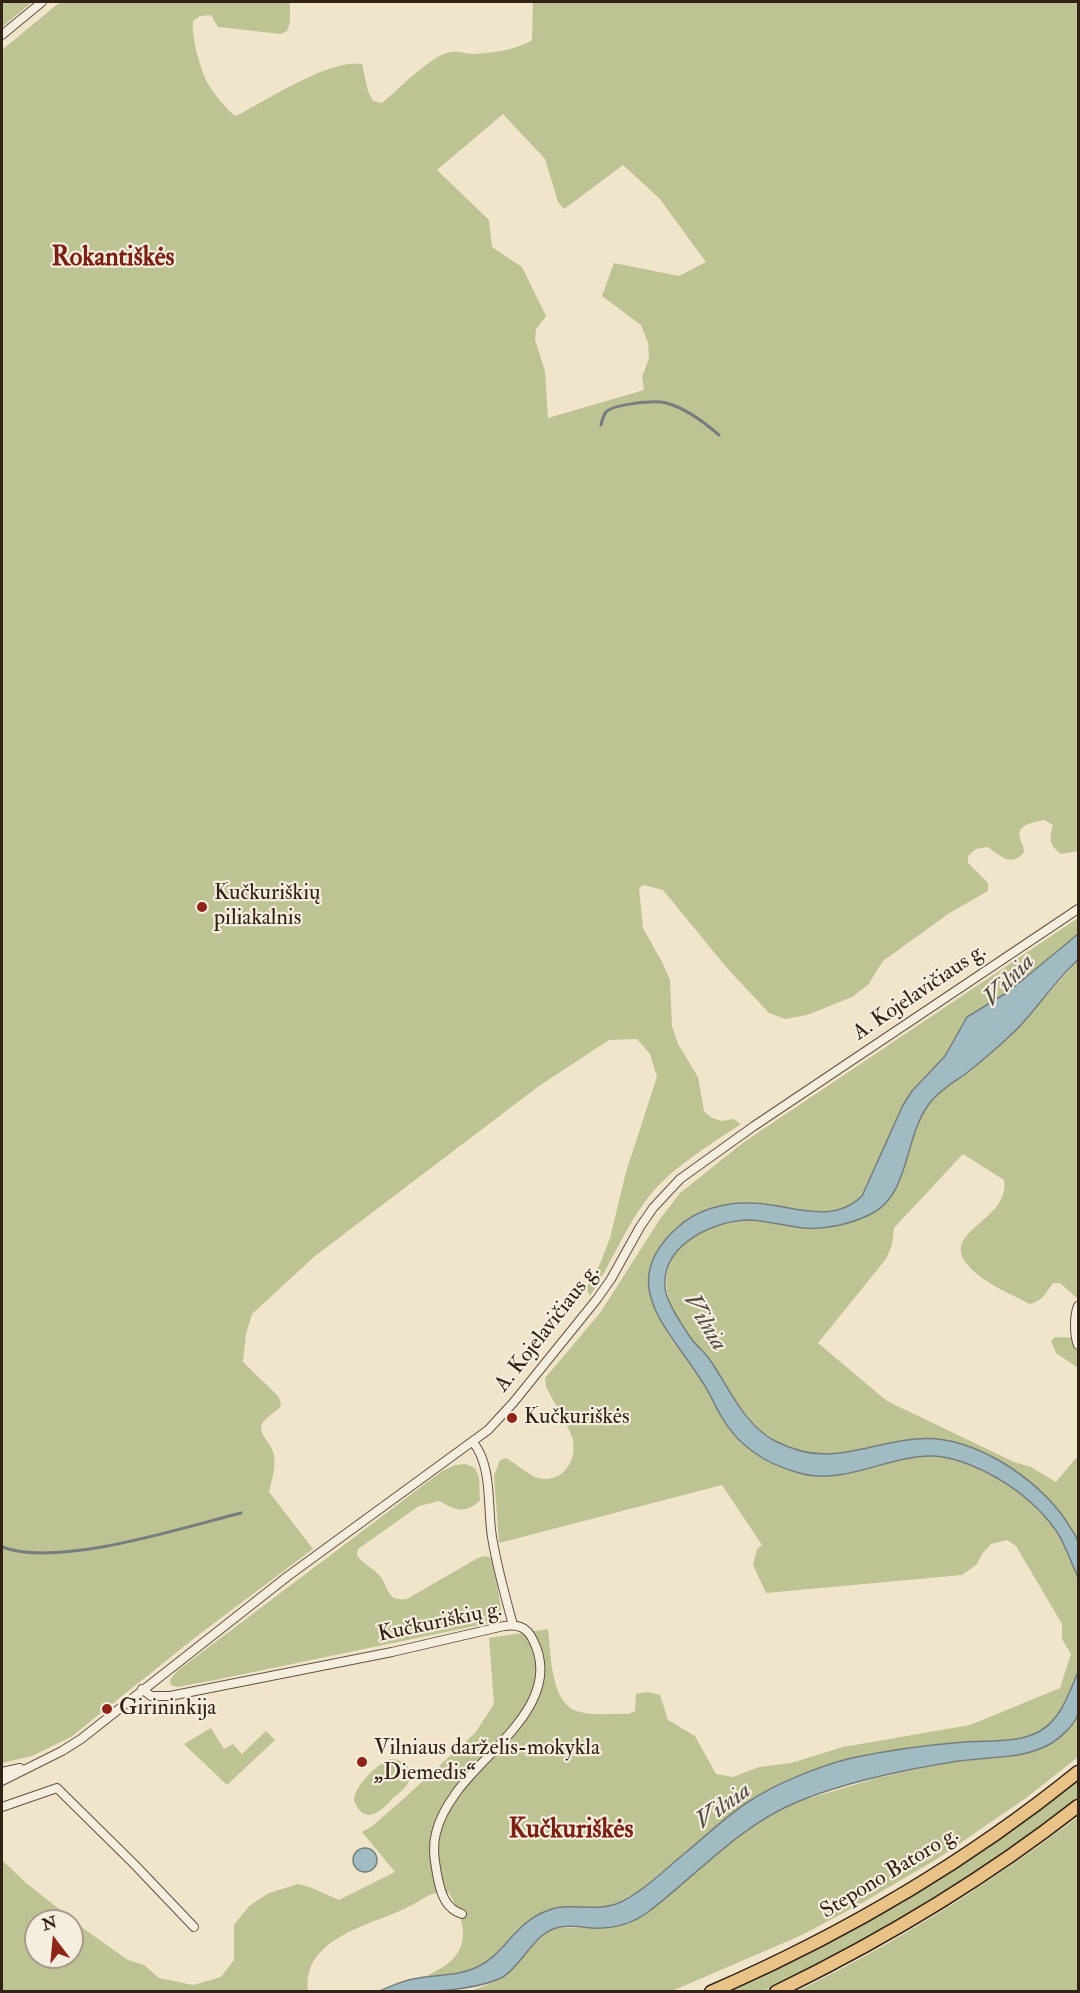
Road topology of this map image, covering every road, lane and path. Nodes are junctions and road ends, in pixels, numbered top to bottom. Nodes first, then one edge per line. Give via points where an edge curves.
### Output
1 (42, 2) edge
2 (2, 35) edge
3 (1078, 909) edge
4 (1078, 1305) edge
5 (1078, 1345) edge
6 (473, 1442) junction
7 (513, 1625) junction
8 (142, 1689) junction
9 (34, 1766) junction
10 (2, 1772) edge
11 (1078, 1772) edge
12 (2, 1780) edge
13 (1078, 1806) edge
14 (2, 1807) edge
15 (462, 1914) dead end
16 (194, 1927) dead end
17 (711, 1992) edge
18 (776, 1992) edge

1 - 2 street
3 - 6 street, A. Kojelavičiaus g. via 680,1179 639,1227 597,1299 513,1403
4 - 5 street
6 - 7 street via 484,1462 492,1535
6 - 8 street, A. Kojelavičiaus g. via 337,1539
7 - 8 street, Kučkuriškių g. via 183,1694 151,1696
7 - 15 street, Kučkuriškių g. via 523,1627 531,1636 540,1657 539,1681 532,1702 525,1715 456,1792 436,1833 434,1849 440,1888 449,1906
8 - 9 street, A. Kojelavičiaus g. via 81,1739
9 - 10 street, A. Kojelavičiaus g.
9 - 12 street, A. Kojelavičiaus g.
11 - 17 main road, Stepono Batoro g. via 994,1835 896,1898 787,1957
13 - 18 main road via 911,1920
14 - 16 street via 57,1788

